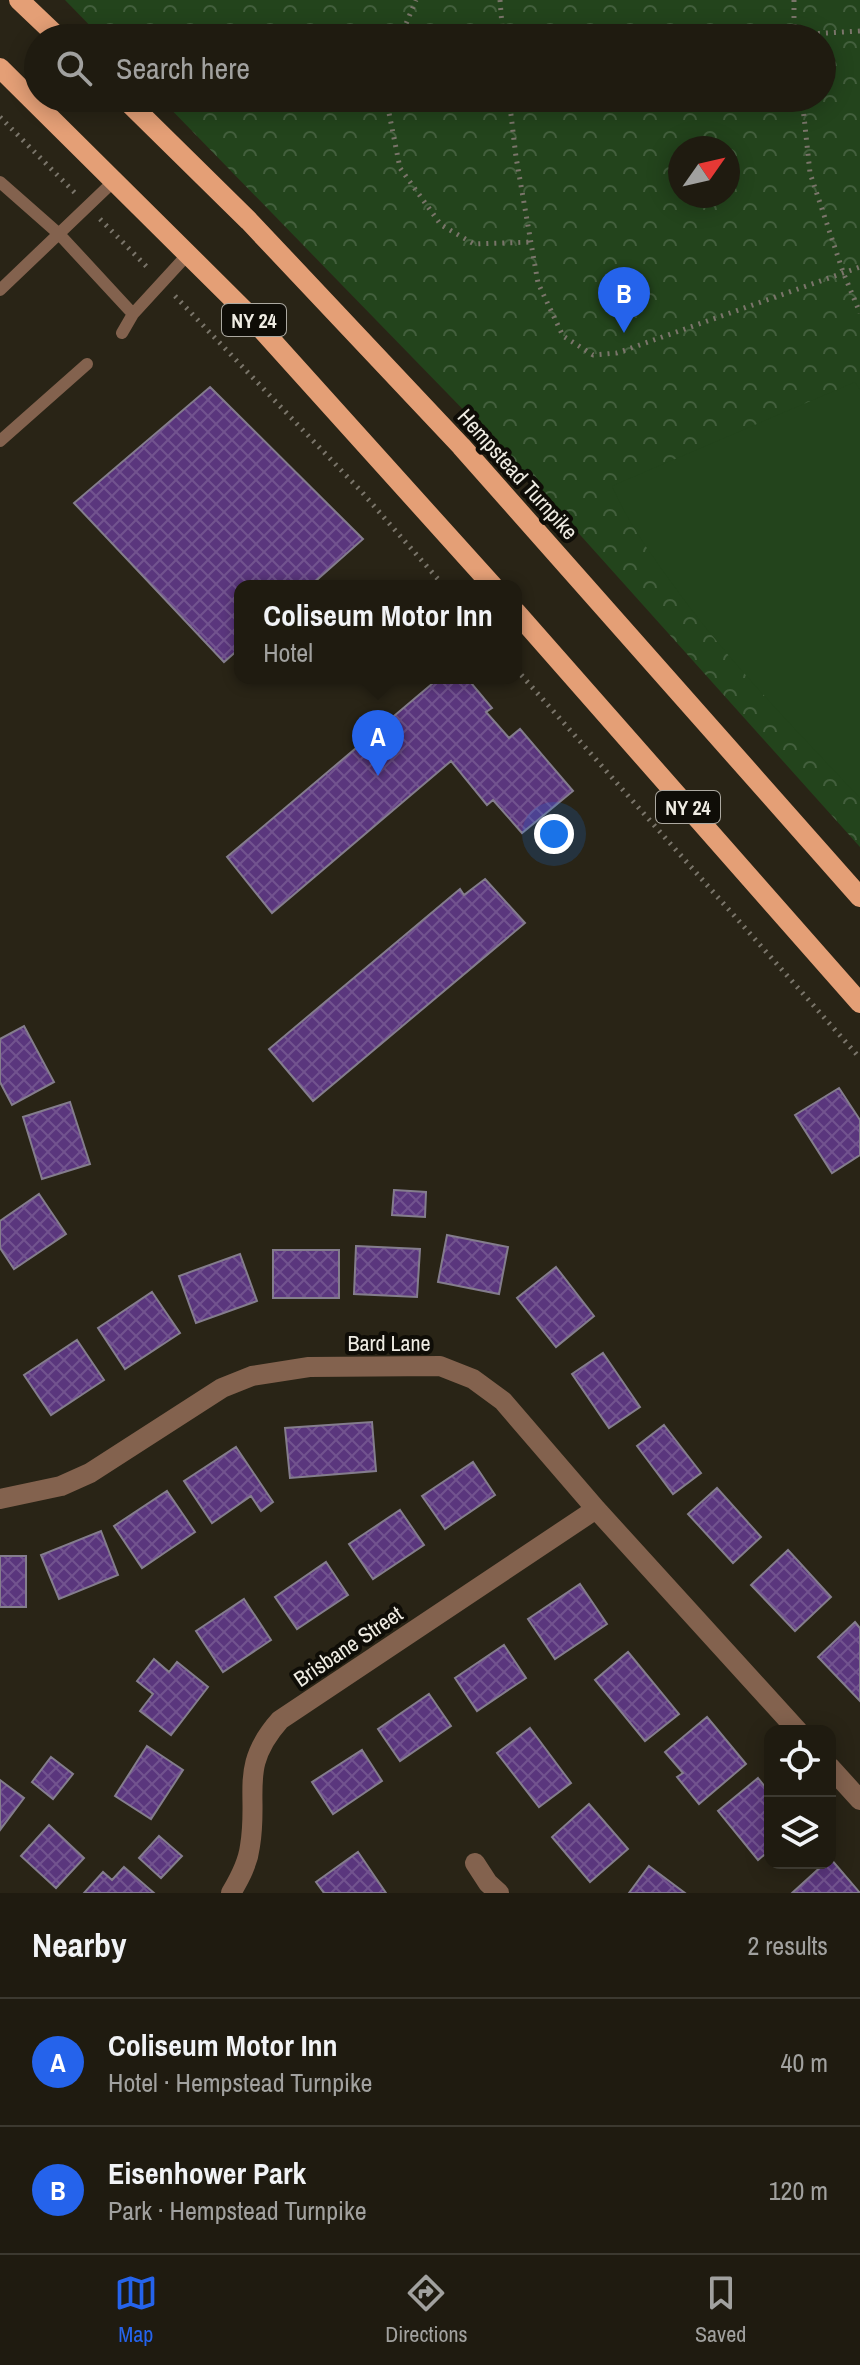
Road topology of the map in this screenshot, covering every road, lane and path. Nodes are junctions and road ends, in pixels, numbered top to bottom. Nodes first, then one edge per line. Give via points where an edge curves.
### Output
1 (19, 0) edge
2 (416, 0) edge
3 (500, 0) edge
4 (794, 0) edge
5 (44, 24) edge
6 (406, 24) edge
7 (502, 24) edge
8 (794, 24) edge
9 (860, 31) edge
10 (836, 33) edge
11 (0, 68) edge
12 (24, 92) edge
13 (44, 112) edge
14 (138, 112) edge
15 (389, 112) edge
16 (511, 112) edge
17 (803, 112) edge
18 (0, 117) edge
19 (114, 181) junction
20 (0, 182) edge
21 (88, 206) junction
22 (59, 234) junction
23 (531, 242) junction
24 (189, 253) junction
25 (860, 267) edge
26 (843, 272) junction
27 (162, 282) junction
28 (0, 290) edge
29 (860, 313) edge
30 (133, 314) junction
31 (122, 333) dead end
32 (87, 364) dead end
33 (0, 441) edge
34 (439, 580) edge
35 (488, 580) edge
36 (522, 619) edge
37 (522, 676) edge
38 (860, 897) edge
39 (860, 1003) edge
40 (860, 1058) edge
41 (0, 1499) edge
42 (596, 1509) junction
43 (793, 1725) edge
44 (836, 1774) edge
45 (860, 1800) edge
46 (475, 1863) dead end
47 (231, 1893) edge
48 (499, 1893) edge

1 - 5 main road
2 - 6 path
3 - 7 path
4 - 8 path
9 - 10 path
11 - 12 main road, NY 24
13 - 19 main road, NY 24
14 - 38 main road, Hempstead Turnpike / NY 24 via 451,434
15 - 23 path via 400,168 441,225 474,244
16 - 23 path
17 - 26 path via 810,173
18 - 21 path
19 - 21 lane
19 - 24 main road, NY 24
20 - 22 lane
21 - 22 lane
21 - 27 path
22 - 28 lane
22 - 30 lane
23 - 26 path via 538,283 563,336 593,355 617,353
24 - 27 lane
24 - 35 main road, NY 24
25 - 26 path
26 - 29 path
27 - 30 lane
27 - 34 path
30 - 31 lane
32 - 33 lane
36 - 39 main road, NY 24
37 - 40 path
41 - 42 street, Bard Lane via 61,1486 90,1473 222,1388 252,1376 309,1367 440,1366 473,1379 503,1401
42 - 43 street, Bard Lane
42 - 47 street, Brisbane Street via 280,1720 258,1752 251,1777 250,1845
44 - 45 street
46 - 48 street

